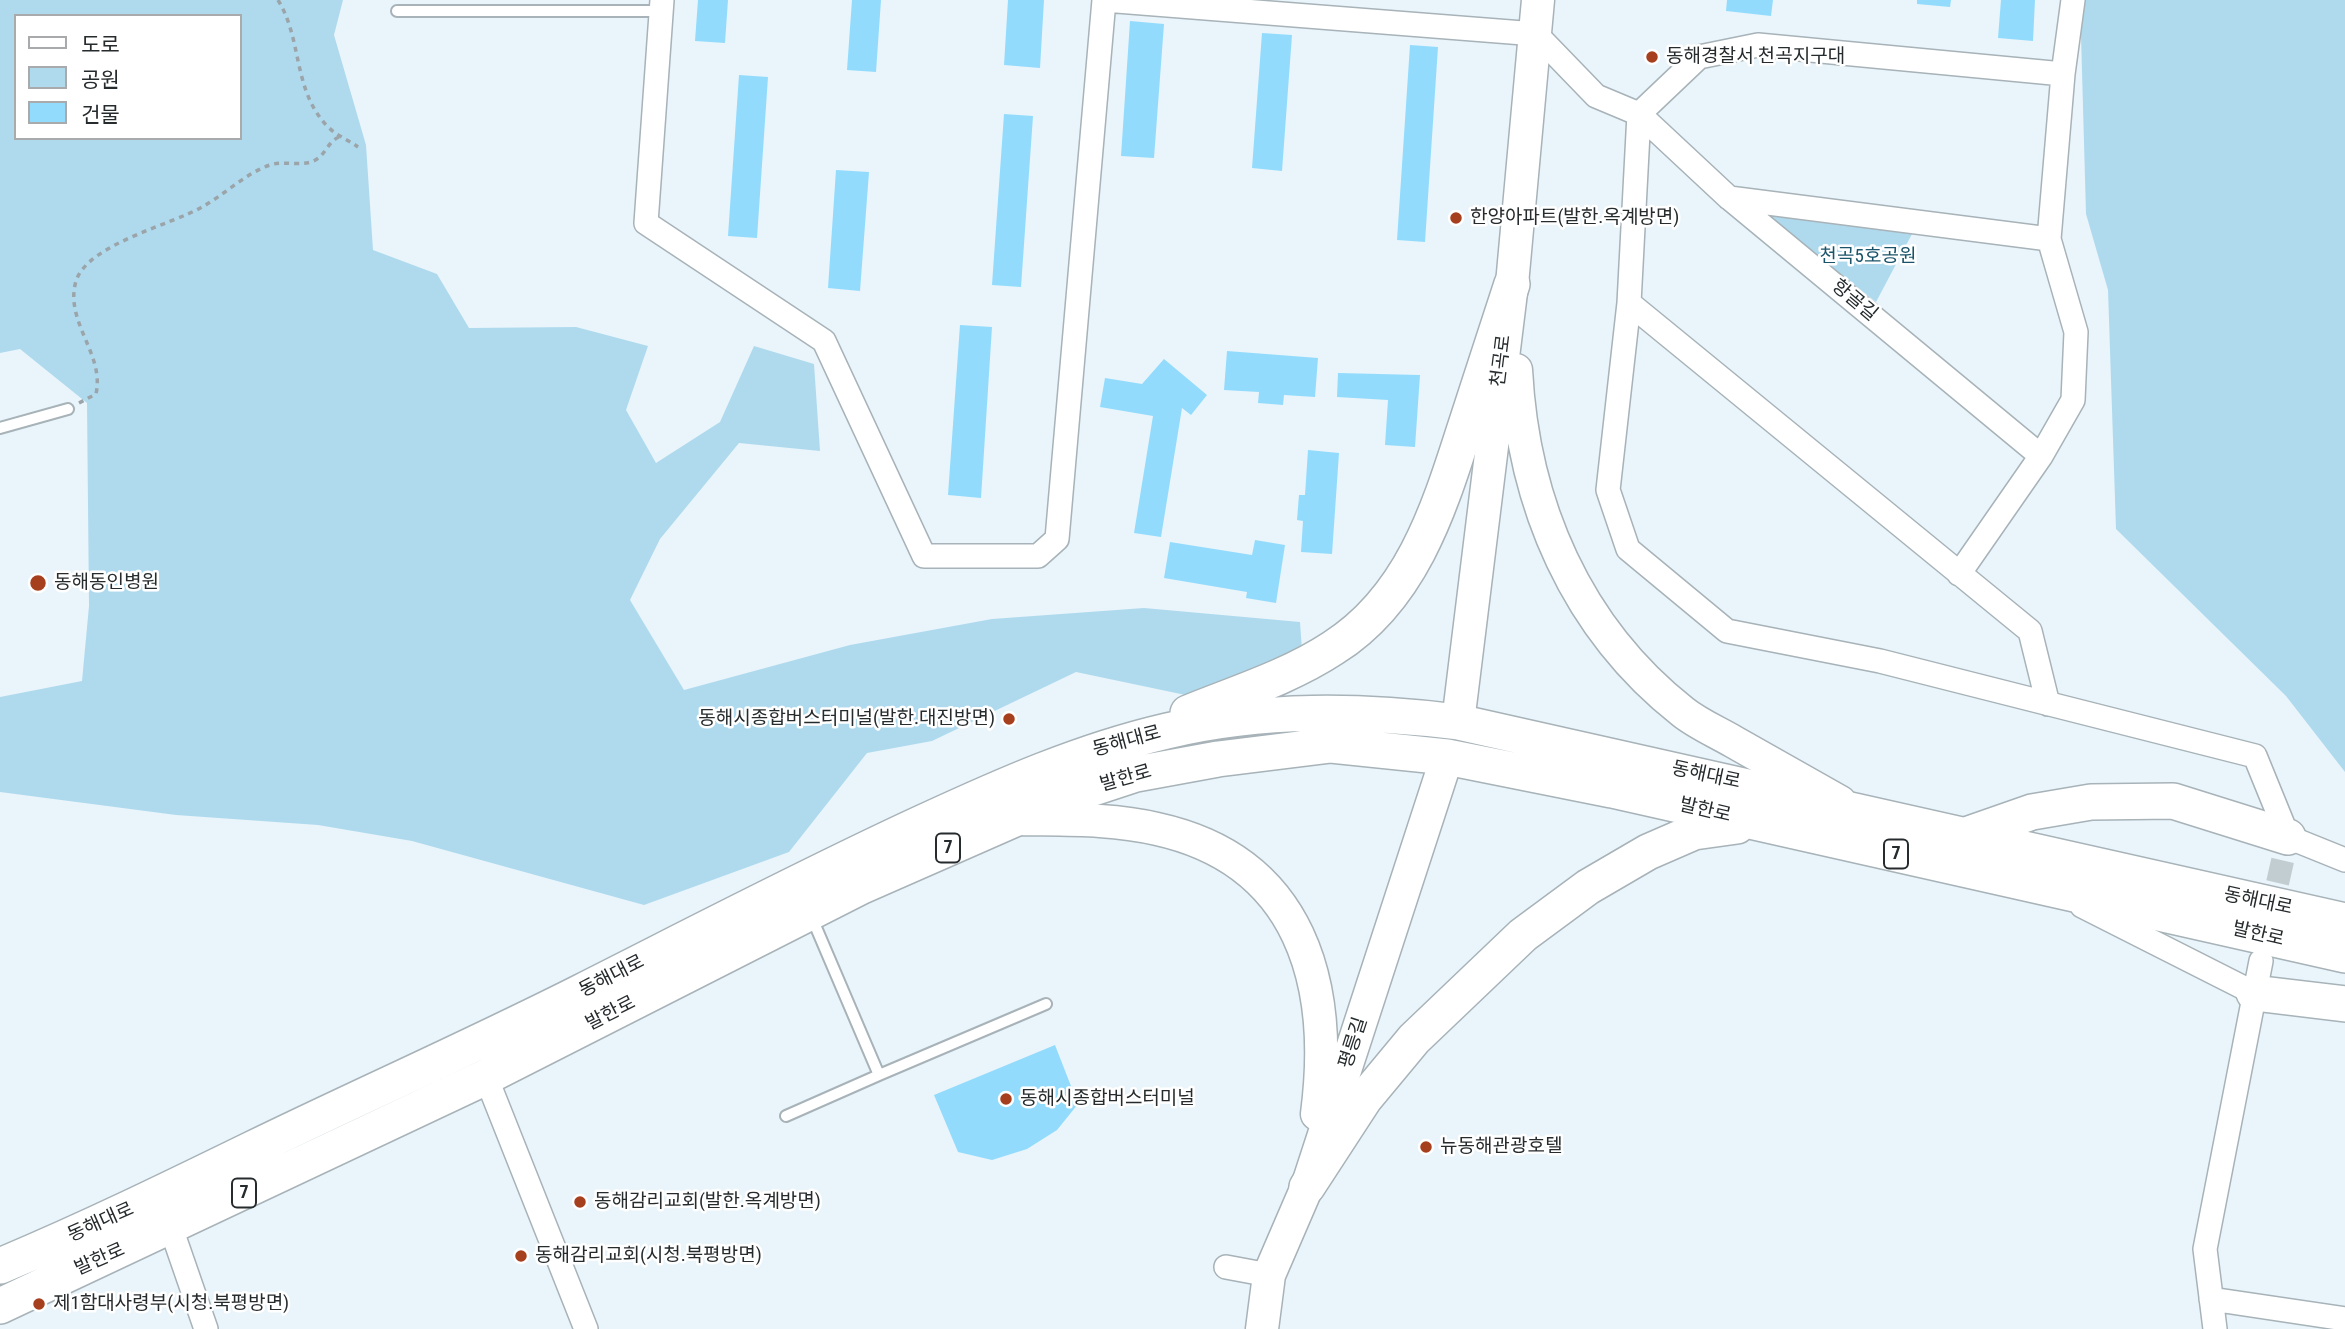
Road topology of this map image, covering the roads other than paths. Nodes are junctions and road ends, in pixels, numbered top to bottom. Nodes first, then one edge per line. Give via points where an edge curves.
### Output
1 (1104, 0) edge
2 (1538, 0) edge
3 (2073, 0) edge
4 (662, 6) edge
5 (397, 11) dead end
6 (1536, 34) junction
7 (2063, 74) junction
8 (1639, 114) junction
9 (1728, 197) junction
10 (2049, 239) junction
11 (1512, 284) junction
12 (1629, 303) junction
13 (68, 409) road end
14 (0, 428) edge
15 (2041, 456) junction
16 (1959, 574) junction
17 (2048, 704) junction
18 (1458, 722) junction
19 (1086, 753) junction
20 (1447, 757) junction
21 (1850, 808) junction
22 (1015, 819) junction
23 (1757, 823) junction
24 (1969, 834) junction
25 (2288, 837) junction
26 (2345, 860) edge
27 (2051, 889) junction
28 (810, 912) junction
29 (2345, 921) edge
30 (2345, 955) edge
31 (2258, 977) junction
32 (1046, 1004) dead end
33 (2345, 1004) edge
34 (480, 1062) junction
35 (879, 1075) junction
36 (786, 1116) dead end
37 (1307, 1187) junction
38 (171, 1228) junction
39 (0, 1266) edge
40 (1226, 1267) dead end
41 (1269, 1275) junction
42 (2211, 1298) junction
43 (0, 1306) edge
44 (2345, 1319) edge
45 (206, 1329) edge
46 (586, 1329) edge
47 (1262, 1329) edge
48 (2214, 1329) edge

1 - 4 street via 1057,539 1038,556 924,556 824,341 646,223
1 - 6 street
2 - 6 street, 천곡로
3 - 7 street
4 - 5 lane
6 - 8 street via 1596,96
6 - 11 street, 천곡로
7 - 8 street via 1758,45 1699,57
7 - 10 street
8 - 9 street, 항골길
8 - 12 street
9 - 10 street
9 - 15 street, 항골길
10 - 15 street via 2076,332 2073,400
11 - 18 street, 천곡로
11 - 19 main road via 1439,509 1409,571 1375,614 1335,647 1295,670
11 - 21 street via 1518,419 1539,510 1575,586 1625,661 1685,714
12 - 16 street
12 - 17 street via 1608,491 1628,549 1727,631 1880,661
13 - 14 lane
15 - 16 street
16 - 17 street via 2030,631
17 - 25 street via 2255,756
18 - 19 main road, 동해대로 / 7 via 1388,713 1315,712 1181,729
18 - 20 main road
18 - 21 main road, 동해대로 / 7
19 - 34 main road, 동해대로 / 7 via 870,847
20 - 22 main road, 발한로 / 7 via 1331,745 1218,758 1136,774
20 - 23 main road, 발한로 / 7
20 - 37 street, 평릉길
21 - 24 main road, 동해대로 / 7
22 - 28 main road, 발한로 / 7
22 - 37 street via 1094,820 1159,829 1218,851 1263,882 1292,922 1310,964 1321,1015 1321,1084
23 - 27 main road, 발한로 / 7
23 - 37 main road via 1695,832 1648,852 1588,887 1523,935 1414,1039 1364,1098
24 - 25 main road via 2032,812 2091,802 2173,801
24 - 29 main road, 동해대로 / 7
25 - 26 street
27 - 30 main road, 발한로 / 7
27 - 31 street
28 - 34 main road, 발한로 / 7
28 - 35 lane
31 - 33 main road
31 - 42 street via 2205,1249
32 - 35 lane
34 - 38 main road, 발한로 / 7
34 - 39 main road, 동해대로 / 7 via 251,1150 159,1197
34 - 46 street
35 - 36 lane
37 - 41 street, 평릉길
38 - 43 main road, 발한로 / 7
38 - 45 street
40 - 41 street
41 - 47 street, 평릉길
42 - 44 street
42 - 48 street

